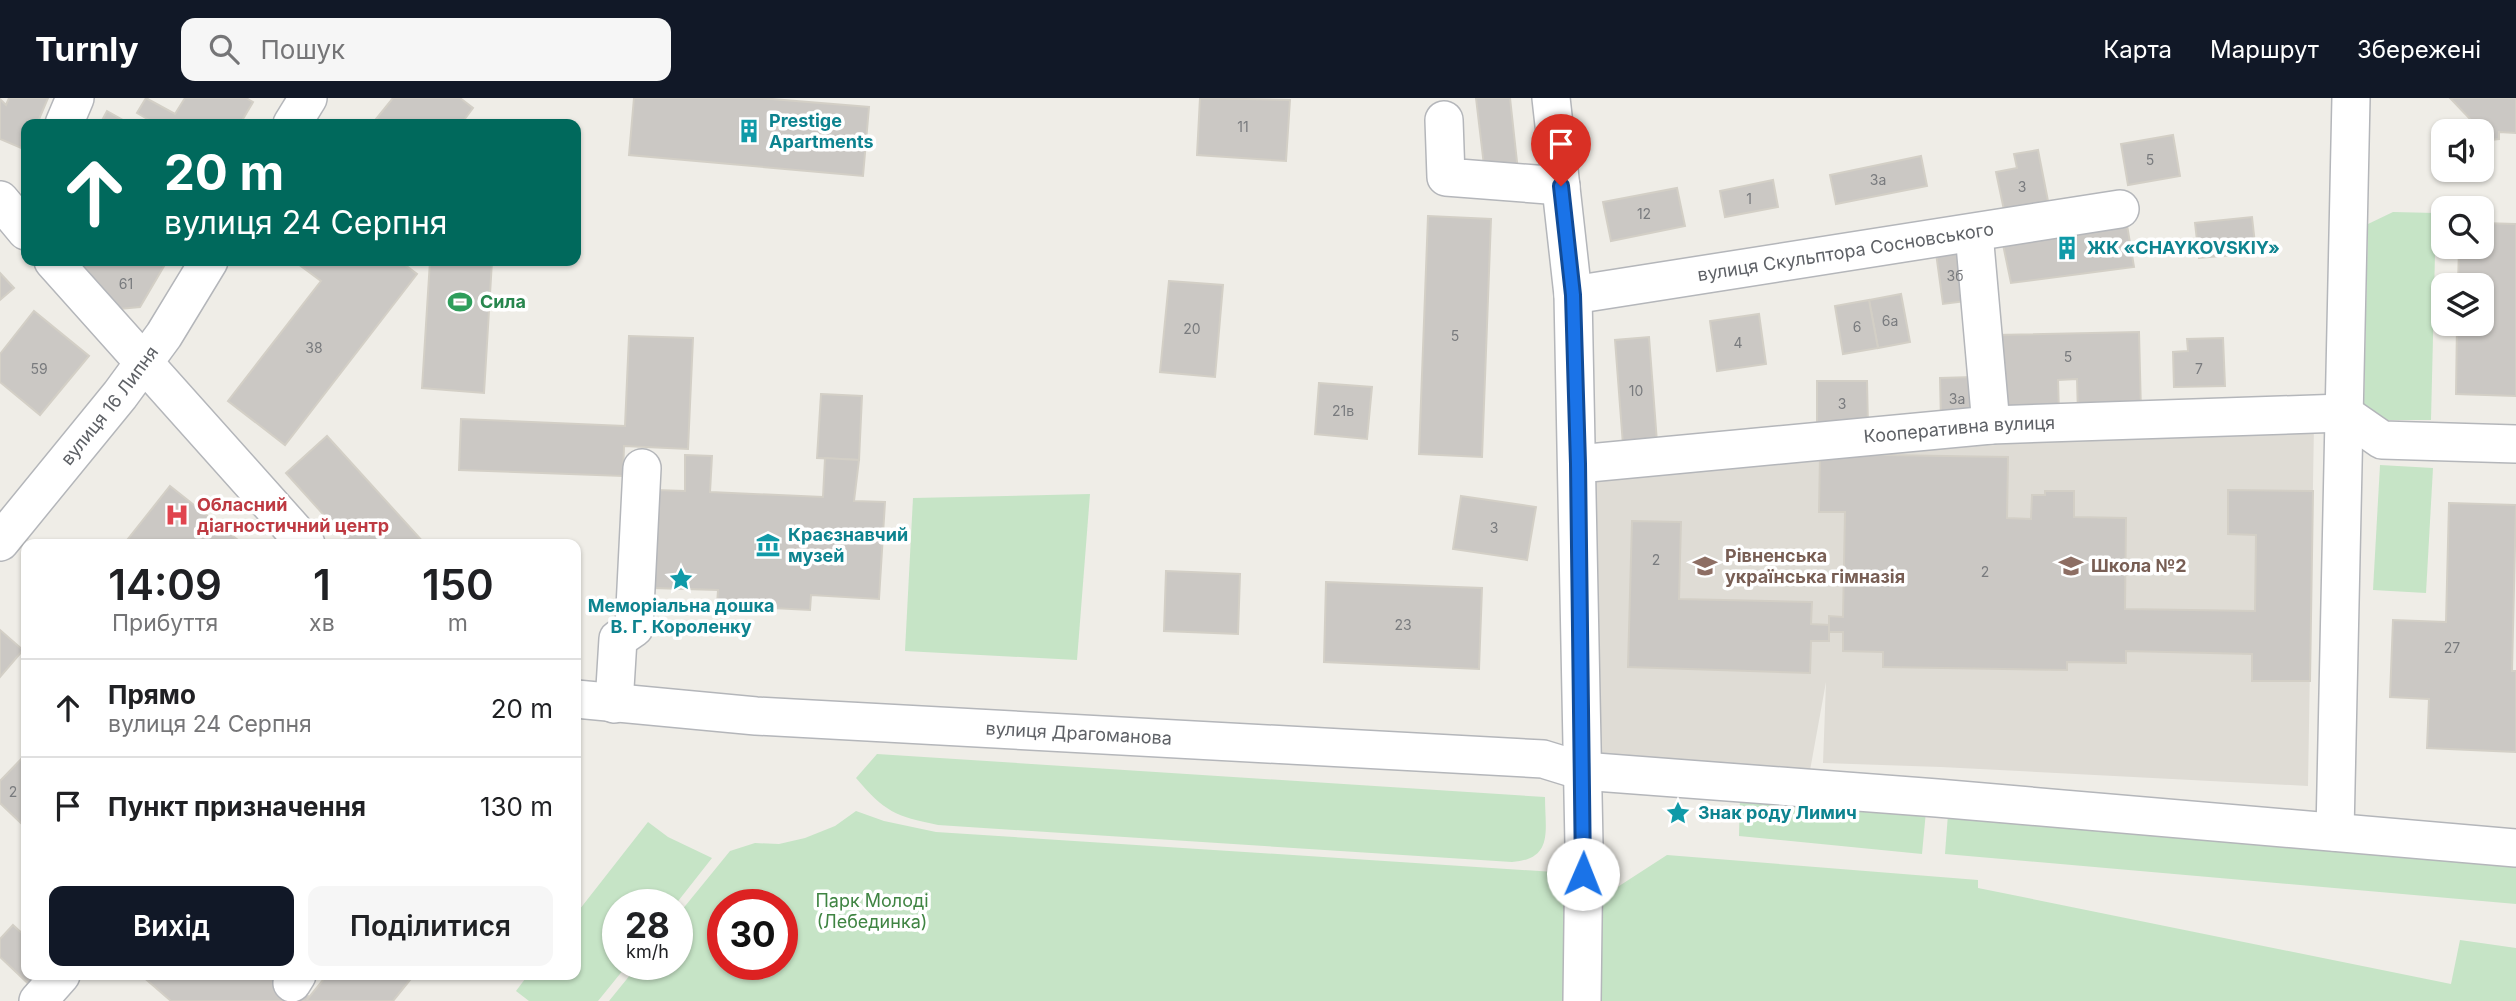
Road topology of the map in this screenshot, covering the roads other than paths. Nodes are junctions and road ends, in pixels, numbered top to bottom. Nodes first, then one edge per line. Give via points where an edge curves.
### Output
1 (75, 98) edge
2 (307, 98) edge
3 (1551, 98) edge
4 (2351, 98) edge
5 (66, 119) edge
6 (295, 119) edge
7 (1444, 120) dead end
8 (1561, 186) junction
9 (0, 200) edge
10 (2120, 209) dead end
11 (21, 223) edge
12 (1974, 233) junction
13 (57, 266) edge
14 (206, 266) edge
15 (1573, 295) junction
16 (144, 364) junction
17 (2343, 413) junction
18 (1991, 425) junction
19 (2516, 444) edge
20 (1578, 464) junction
21 (642, 468) dead end
22 (302, 539) edge
23 (0, 542) edge
24 (581, 700) edge
25 (619, 705) junction
26 (1582, 771) junction
27 (2335, 832) junction
28 (2516, 848) edge
29 (57, 980) edge
30 (38, 1001) edge
31 (1582, 1001) edge

1 - 5 street
2 - 6 street
3 - 8 street
4 - 17 street
7 - 8 street via 1446,177
8 - 15 street
9 - 11 street
10 - 12 street, вулиця Скульптора Сосновського
12 - 15 street, вулиця Скульптора Сосновського
12 - 18 street
13 - 16 street
14 - 16 street, вулиця 16 Липня
15 - 20 street
16 - 22 street
16 - 23 street, вулиця 16 Липня
17 - 18 street, Кооперативна вулиця
17 - 19 street via 2382,440
17 - 27 street
18 - 20 street, Кооперативна вулиця
20 - 26 street
21 - 25 street via 634,628 618,639
24 - 25 street, вулиця Драгоманова
25 - 26 street, вулиця Драгоманова via 1543,759
26 - 27 street, вулиця Драгоманова
26 - 31 street
27 - 28 street, вулиця Драгоманова
29 - 30 street

